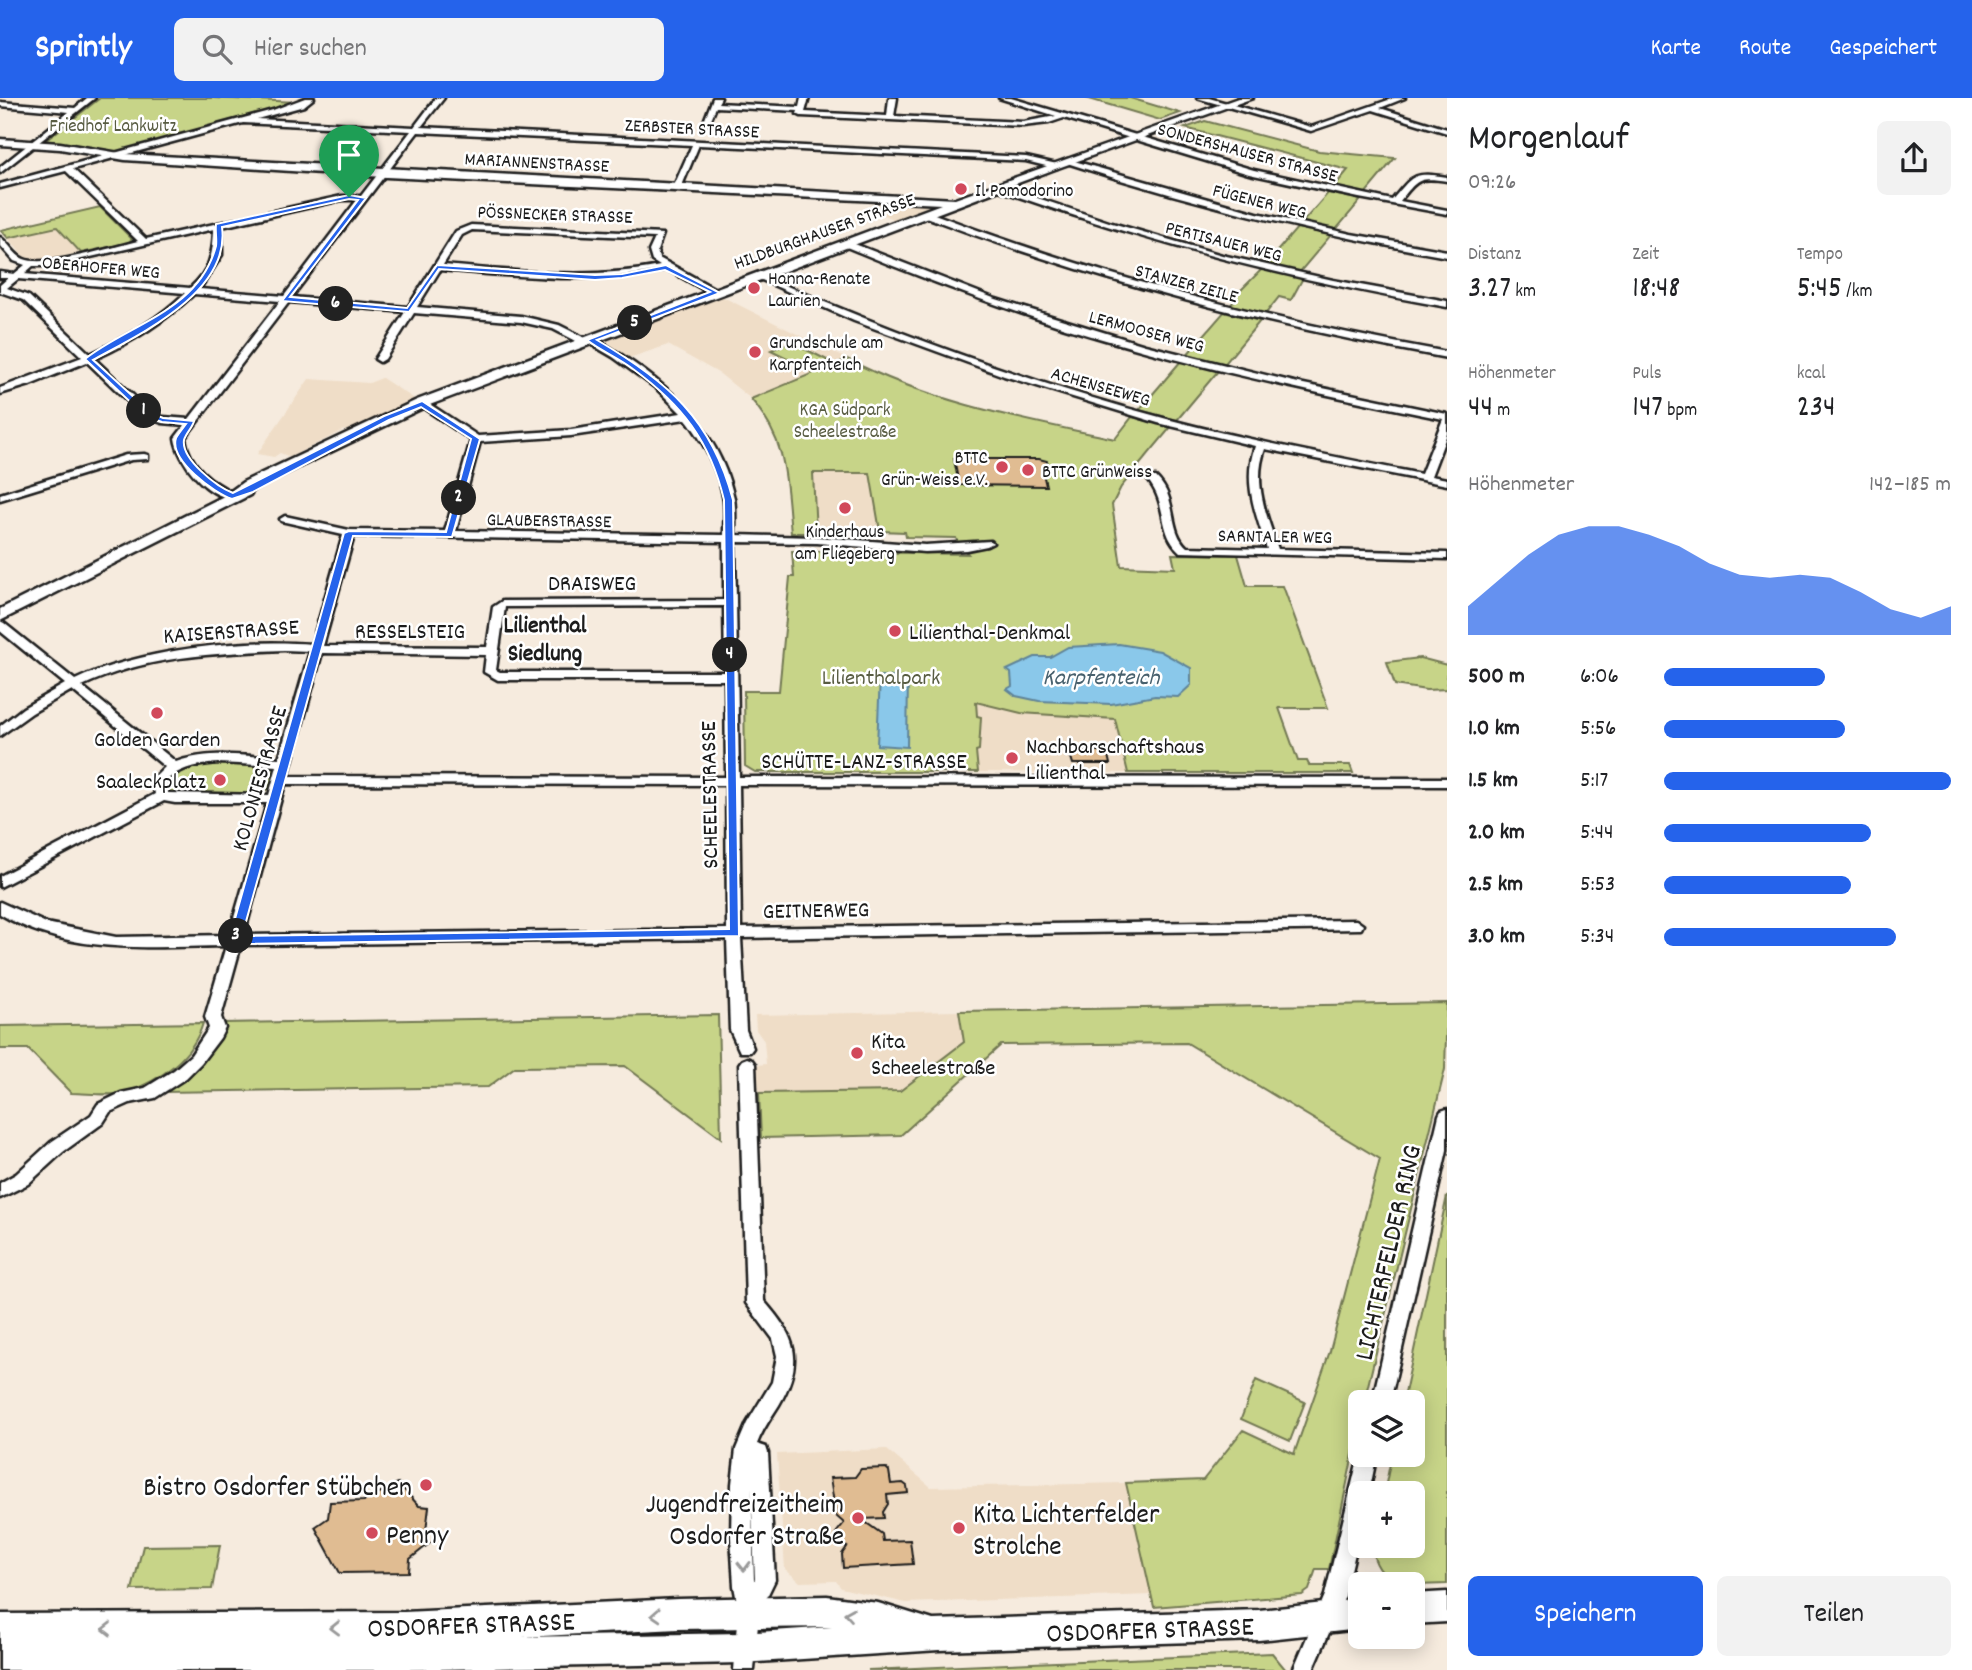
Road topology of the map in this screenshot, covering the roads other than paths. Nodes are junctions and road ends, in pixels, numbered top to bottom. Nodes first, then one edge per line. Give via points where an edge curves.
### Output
1 (91, 98) edge
2 (310, 98) edge
3 (440, 98) edge
4 (805, 98) edge
5 (893, 98) edge
6 (1003, 98) edge
7 (1201, 98) edge
8 (1248, 98) edge
9 (1401, 98) edge
10 (715, 101) edge
11 (0, 104) edge
12 (1225, 106) junction
13 (1373, 108) junction
14 (802, 109) junction
15 (77, 110) junction
16 (1066, 115) junction
17 (890, 118) junction
18 (244, 121) junction
19 (706, 122) dead end
20 (415, 130) junction
21 (1447, 131) edge
22 (1134, 136) junction
23 (0, 142) edge
24 (34, 144) junction
25 (696, 144) junction
26 (118, 156) junction
27 (1070, 160) junction
28 (1054, 166) junction
29 (69, 169) junction
30 (0, 170) edge
31 (382, 173) junction
32 (1447, 179) edge
33 (0, 186) edge
34 (999, 187) junction
35 (677, 188) junction
36 (363, 198) junction
37 (955, 203) junction
38 (1394, 203) junction
39 (1447, 212) edge
40 (926, 214) junction
41 (218, 226) junction
42 (0, 240) edge
43 (144, 242) junction
44 (847, 244) junction
45 (1447, 254) edge
46 (31, 264) junction
47 (437, 267) junction
48 (666, 267) junction
49 (0, 275) edge
50 (17, 276) junction
51 (759, 277) junction
52 (2, 289) edge
53 (193, 291) junction
54 (716, 293) junction
55 (285, 299) junction
56 (1447, 304) edge
57 (409, 310) junction
58 (588, 341) junction
59 (1447, 355) edge
60 (89, 359) junction
61 (380, 359) dead end
62 (0, 391) edge
63 (422, 403) junction
64 (689, 415) junction
65 (1447, 419) edge
66 (191, 422) junction
67 (476, 439) junction
68 (1261, 444) junction
69 (144, 457) dead end
70 (1425, 477) junction
71 (1153, 479) dead end
72 (1447, 482) edge
73 (232, 496) junction
74 (0, 497) edge
75 (285, 519) dead end
76 (349, 533) junction
77 (449, 535) junction
78 (730, 539) junction
79 (987, 542) dead end
80 (1274, 552) junction
81 (1447, 556) edge
82 (730, 603) junction
83 (0, 617) edge
84 (0, 625) edge
85 (317, 648) junction
86 (492, 651) junction
87 (730, 676) junction
88 (73, 684) junction
89 (0, 732) edge
90 (285, 763) junction
91 (172, 766) junction
92 (281, 780) junction
93 (732, 781) junction
94 (1447, 782) edge
95 (162, 796) junction
96 (275, 799) junction
97 (0, 882) edge
98 (0, 907) edge
99 (1356, 925) dead end
100 (734, 933) junction
101 (235, 940) junction
102 (1447, 1115) edge
103 (0, 1191) edge
104 (1384, 1390) edge
105 (1365, 1467) edge
106 (1447, 1607) edge
107 (1425, 1608) edge
108 (749, 1612) junction
109 (689, 1614) junction
110 (1348, 1615) edge
111 (1328, 1617) junction
112 (0, 1629) edge
113 (939, 1635) junction
114 (689, 1649) junction
115 (0, 1655) edge
116 (743, 1659) edge
117 (421, 1662) edge
118 (1303, 1670) edge

1 - 15 street
2 - 18 street
3 - 20 street
4 - 14 street
5 - 17 street
6 - 16 street, SONDERSHAUSER STRASSE
7 - 12 street
8 - 12 street, HILDBURGHAUSER STRASSE
9 - 13 street
10 - 14 street
10 - 19 street
11 - 15 street
12 - 13 street via 1311,129
12 - 22 street, HILDBURGHAUSER STRASSE
13 - 21 street
14 - 17 street via 801,114
15 - 24 street
16 - 17 street via 1023,124
16 - 22 street, SONDERSHAUSER STRASSE
18 - 20 street, ZERBSTER STRASSE
18 - 26 street
20 - 25 street, ZERBSTER STRASSE
20 - 31 street
22 - 27 street, HILDBURGHAUSER STRASSE
22 - 38 street, SONDERSHAUSER STRASSE via 1252,172
23 - 24 street, MARIANNENSTRASSE
24 - 26 street, MARIANNENSTRASSE
24 - 30 street
25 - 28 street, ZERBSTER STRASSE via 1026,159
25 - 35 street
26 - 29 street
26 - 31 street, MARIANNENSTRASSE
27 - 28 street, HILDBURGHAUSER STRASSE
27 - 45 street, FÜGENER WEG via 1233,211
28 - 34 street, HILDBURGHAUSER STRASSE
29 - 33 street
29 - 43 street
31 - 35 street, MARIANNENSTRASSE
31 - 36 street
32 - 38 street via 1415,178
34 - 37 street, HILDBURGHAUSER STRASSE
34 - 56 street, PERTISAUER WEG via 1195,250
35 - 37 street, MARIANNENSTRASSE
36 - 41 street via 342,198
36 - 55 street
37 - 40 street, HILDBURGHAUSER STRASSE
38 - 39 street, SONDERSHAUSER STRASSE
40 - 44 street, HILDBURGHAUSER STRASSE
40 - 59 street, STANZER ZEILE via 1017,249 1167,295
41 - 43 street
41 - 53 street via 216,255
42 - 46 street via 17,259
43 - 46 street
44 - 51 street, HILDBURGHAUSER STRASSE
44 - 65 street, LERMOOSER WEG via 980,298 1133,346
46 - 50 street
47 - 48 street via 595,278
47 - 48 street, PÖSSNECKER STRASSE via 461,231 471,226 660,236 653,255
47 - 57 street, PÖSSNECKER STRASSE
48 - 54 street
49 - 50 street, OBERHOFER WEG
50 - 52 street
50 - 53 street, OBERHOFER WEG
51 - 54 street, HILDBURGHAUSER STRASSE
51 - 68 street, ACHENSEEWEG via 981,366 1146,416
52 - 60 street via 26,298
53 - 55 street, OBERHOFER WEG
53 - 60 street via 156,322
54 - 58 street, HILDBURGHAUSER STRASSE
55 - 57 street, OBERHOFER WEG
55 - 66 street
57 - 58 street, OBERHOFER WEG via 531,320
57 - 61 street
58 - 63 street, HILDBURGHAUSER STRASSE
58 - 64 street, SCHEELESTRASSE via 643,372
60 - 62 street
60 - 66 street via 148,415
63 - 67 street
63 - 73 street, HILDBURGHAUSER STRASSE
64 - 67 street via 571,433
64 - 78 street, SCHEELESTRASSE via 720,468 729,500
65 - 70 street
66 - 73 street via 180,438 184,458 218,490
67 - 77 street
68 - 70 street, ACHENSEEWEG
68 - 80 street via 1254,486
69 - 74 street via 130,457
70 - 72 street, ACHENSEEWEG
71 - 80 street, SARNTALER WEG via 1164,492 1180,548
73 - 83 street, HILDBURGHAUSER STRASSE
75 - 76 street, GLAUBERSTRASSE
76 - 77 street, GLAUBERSTRASSE
76 - 85 street, KOLONIESTRASSE
77 - 78 street, GLAUBERSTRASSE
78 - 79 street via 939,546
78 - 82 street, SCHEELESTRASSE
80 - 81 street, SARNTALER WEG
82 - 86 street, DRAISWEG via 509,602 499,607
82 - 87 street, SCHEELESTRASSE
84 - 88 street
85 - 86 street, RESSELSTEIG
85 - 88 street, KAISERSTRASSE via 185,652 123,665
85 - 90 street, KOLONIESTRASSE
86 - 87 street, RESSELSTEIG via 490,672 494,676
87 - 93 street, SCHEELESTRASSE
88 - 89 street, KAISERSTRASSE
88 - 91 street
90 - 91 street via 191,761
90 - 92 street, KOLONIESTRASSE
91 - 95 street via 159,780
92 - 93 street, SCHÜTTE-LANZ-STRASSE
92 - 96 street, KOLONIESTRASSE
93 - 94 street, SCHÜTTE-LANZ-STRASSE
93 - 100 street, SCHEELESTRASSE
95 - 96 street
95 - 97 street
96 - 101 street, KOLONIESTRASSE
98 - 101 street via 37,926 93,939
99 - 100 street, GEITNERWEG
100 - 101 street, GEITNERWEG
100 - 108 street, SCHEELESTRASSE via 738,1030 746,1056 755,1303 782,1335 786,1359 782,1384 745,1449 759,1453 765,1580
101 - 103 street, KOLONIESTRASSE via 213,1017 217,1028 196,1059 149,1094 127,1097 104,1108 97,1119 22,1179
102 - 104 street, LICHTERFELDER RING
105 - 111 street
106 - 107 street
108 - 109 street, OSDORFER STRASSE
113 -> 108 street, OSDORFER STRASSE via 878,1618 827,1611
108 - 116 street
109 -> 112 street, OSDORFER STRASSE via 404,1627
109 - 114 street
110 - 111 street, OSDORFER STRASSE
111 - 113 street, OSDORFER STRASSE via 1259,1625
111 - 118 street
113 - 116 street, OSDORFER STRASSE
114 - 116 street, OSDORFER STRASSE
114 - 117 street, OSDORFER STRASSE
115 - 117 street, OSDORFER STRASSE

